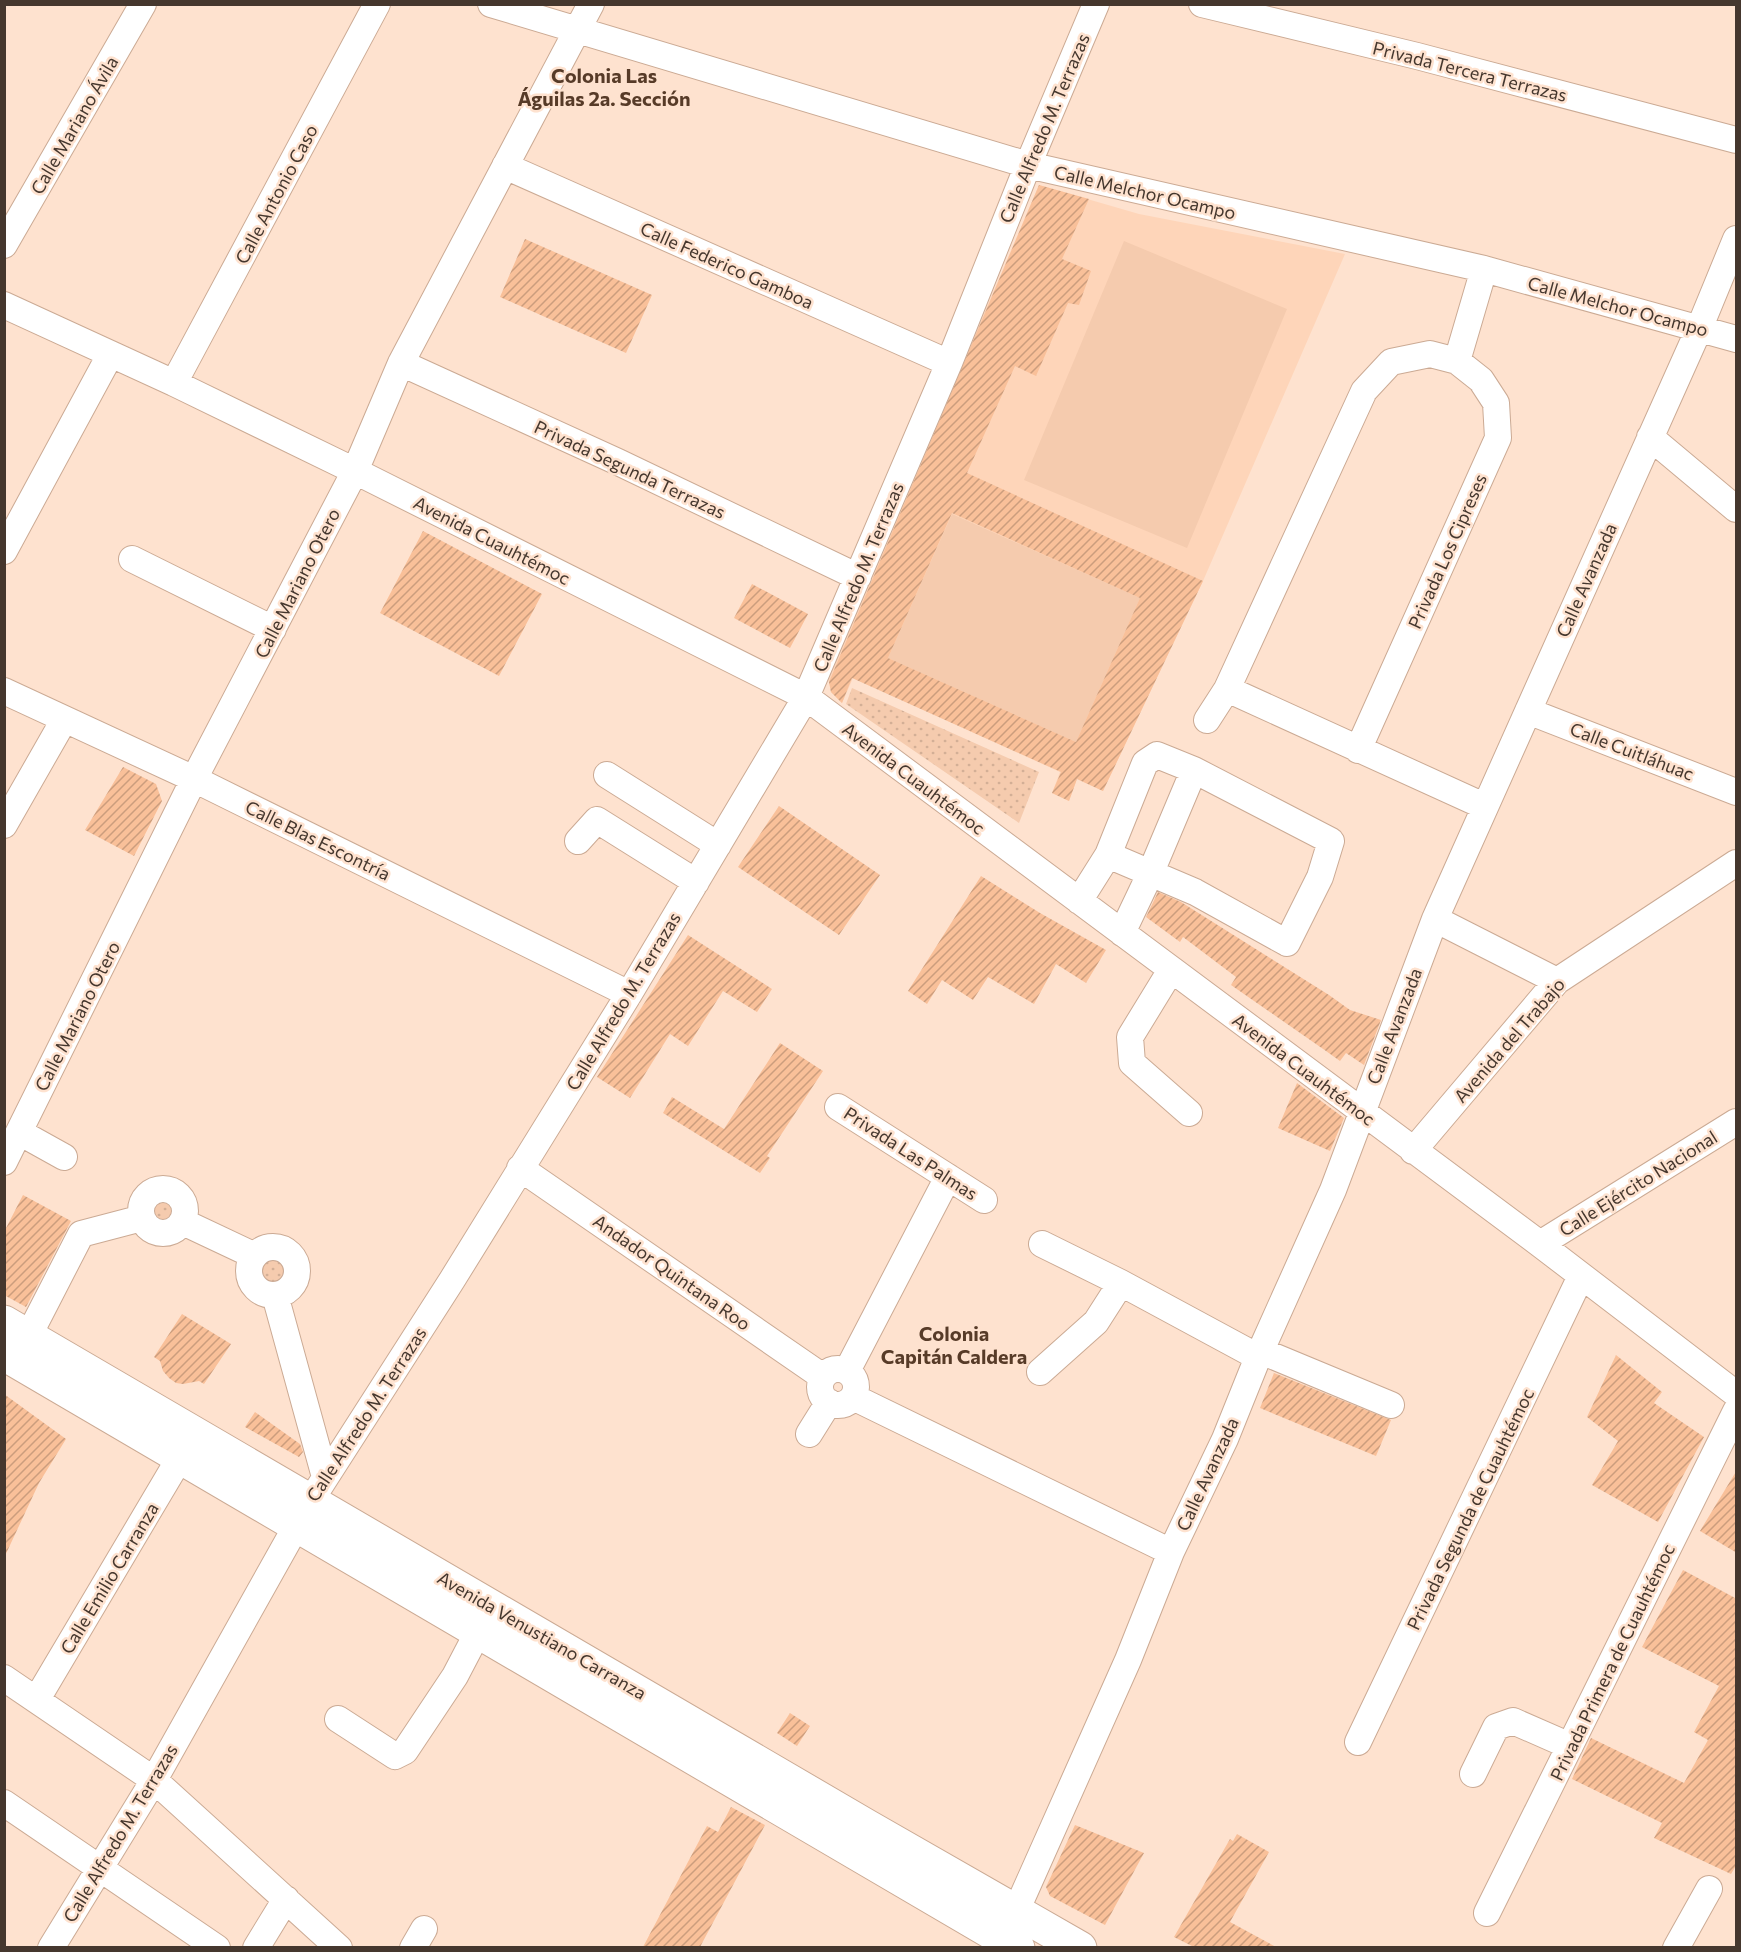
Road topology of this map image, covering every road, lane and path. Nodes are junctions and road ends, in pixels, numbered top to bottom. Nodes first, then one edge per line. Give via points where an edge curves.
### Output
1 (143, 4) edge
2 (377, 4) edge
3 (490, 4) edge
4 (591, 4) edge
5 (1096, 4) edge
6 (1202, 4) edge
7 (577, 29) junction
8 (1737, 140) edge
9 (1028, 165) junction
10 (505, 166) junction
11 (1737, 239) edge
12 (4, 245) edge
13 (1484, 269) junction
14 (4, 305) edge
15 (1700, 329) junction
16 (1737, 339) edge
17 (110, 355) junction
18 (1457, 361) junction
19 (401, 363) junction
20 (949, 363) junction
21 (174, 383) junction
22 (1650, 437) junction
23 (355, 471) junction
24 (1737, 508) edge
25 (4, 550) edge
26 (132, 559) dead end
27 (858, 577) junction
28 (273, 629) junction
29 (1227, 689) junction
30 (4, 691) edge
31 (806, 697) junction
32 (1528, 711) junction
33 (64, 720) junction
34 (1207, 720) dead end
35 (1358, 750) junction
36 (1194, 770) junction
37 (607, 775) dead end
38 (194, 779) junction
39 (1737, 792) edge
40 (1484, 806) junction
41 (4, 825) edge
42 (578, 841) dead end
43 (718, 844) junction
44 (1108, 855) junction
45 (1737, 863) edge
46 (1151, 872) junction
47 (696, 882) junction
48 (1079, 901) junction
49 (1435, 920) junction
50 (1122, 933) junction
51 (1171, 969) junction
52 (1557, 981) junction
53 (629, 994) junction
54 (838, 1107) dead end
55 (1362, 1112) junction
56 (1189, 1113) dead end
57 (1737, 1122) edge
58 (19, 1132) junction
59 (1413, 1151) junction
60 (64, 1157) dead end
61 (4, 1162) edge
62 (520, 1168) junction
63 (948, 1177) junction
64 (984, 1200) dead end
65 (142, 1218) junction
66 (183, 1222) junction
67 (1042, 1244) dead end
68 (1540, 1244) junction
69 (254, 1255) junction
70 (1581, 1276) junction
71 (1121, 1283) junction
72 (275, 1295) junction
73 (13, 1337) edge
74 (1260, 1354) junction
75 (1040, 1372) dead end
76 (835, 1374) junction
77 (1730, 1380) edge
78 (841, 1400) junction
79 (1391, 1405) dead end
80 (1737, 1411) edge
81 (809, 1434) dead end
82 (181, 1456) junction
83 (311, 1500) junction
84 (1171, 1552) junction
85 (478, 1632) junction
86 (4, 1678) edge
87 (37, 1700) junction
88 (338, 1719) dead end
89 (1358, 1742) dead end
90 (1570, 1746) junction
91 (1473, 1774) dead end
92 (154, 1779) junction
93 (4, 1803) edge
94 (100, 1868) junction
95 (1708, 1890) dead end
96 (286, 1899) junction
97 (1487, 1913) dead end
98 (1010, 1936) edge
99 (51, 1947) edge
100 (218, 1947) edge
101 (256, 1947) edge
102 (339, 1947) edge
103 (1080, 1947) edge
104 (1676, 1947) edge

1 - 12 street, Calle Mariano Ávila
2 - 21 street, Calle Antonio Caso
3 - 7 street, Calle Melchor Ocampo
4 - 7 street, Calle Mariano Otero
5 - 9 street, Calle Alfredo M. Terrazas
6 - 8 street, Privada Tercera Terrazas
7 - 9 street, Calle Melchor Ocampo
7 - 10 street, Calle Mariano Otero
9 - 13 street, Calle Melchor Ocampo
9 - 20 street, Calle Alfredo M. Terrazas
10 - 19 street, Calle Mariano Otero
10 - 20 street, Calle Federico Gamboa
11 - 15 street, Calle Avanzada
13 - 15 street, Calle Melchor Ocampo
13 - 18 street
14 - 17 street, Avenida Cuauhtémoc
15 - 16 street, Calle Melchor Ocampo
15 - 22 street, Calle Avanzada
17 - 21 street, Avenida Cuauhtémoc
17 - 25 street
18 - 29 street, Privada Los Cipreses via 1430,354 1391,362 1364,391
18 - 35 street, Privada Los Cipreses via 1481,380 1496,402 1497,438
19 - 23 street, Calle Mariano Otero
19 - 27 street, Privada Segunda Terrazas
20 - 27 street, Calle Alfredo M. Terrazas
21 - 23 street, Avenida Cuauhtémoc
22 - 24 street
22 - 32 street, Calle Avanzada
23 - 28 street, Calle Mariano Otero
23 - 31 street, Avenida Cuauhtémoc
26 - 28 street
27 - 31 street, Calle Alfredo M. Terrazas
28 - 38 street, Calle Mariano Otero
29 - 34 street, Privada Los Cipreses
29 - 35 street
30 - 33 street, Calle Blas Escontría
31 - 43 street, Calle Alfredo M. Terrazas
31 - 48 street, Avenida Cuauhtémoc
32 - 39 street, Calle Cuitláhuac
32 - 40 street, Calle Avanzada
33 - 38 street, Calle Blas Escontría
33 - 41 street
35 - 40 street
36 - 44 street via 1157,755 1145,763
36 - 46 street
36 - 46 street via 1331,841 1320,877 1287,943
37 - 43 street
38 - 53 street, Calle Blas Escontría
38 - 58 street, Calle Mariano Otero
40 - 49 street, Calle Avanzada
42 - 47 street via 597,820
43 - 47 street, Calle Alfredo M. Terrazas
44 - 46 street
44 - 48 street
45 - 52 street, Avenida del Trabajo
46 - 50 street
47 - 53 street, Calle Alfredo M. Terrazas
48 - 50 street, Avenida Cuauhtémoc
49 - 52 street
49 - 55 street, Calle Avanzada
50 - 51 street, Avenida Cuauhtémoc
51 - 55 street, Avenida Cuauhtémoc
51 - 56 street via 1130,1037 1132,1063
52 - 59 street, Avenida del Trabajo
53 - 62 street, Calle Alfredo M. Terrazas
54 - 63 street, Privada Las Palmas
55 - 59 street, Avenida Cuauhtémoc
55 - 74 street, Calle Avanzada via 1333,1190
57 - 68 street, Calle Ejército Nacional
58 - 60 street
58 - 61 street, Calle Mariano Otero
59 - 68 street, Avenida Cuauhtémoc
62 - 76 street, Andador Quintana Roo
62 - 83 street, Calle Alfredo M. Terrazas
63 - 64 street, Privada Las Palmas
63 - 76 street
65 - 66 street via 151,1229 165,1233
65 - 66 street via 146,1197 166,1188 183,1201
65 - 73 street via 81,1234
66 - 69 street
67 - 71 street
68 - 70 street, Avenida Cuauhtémoc
69 - 72 street via 249,1279 259,1291
69 - 72 street via 275,1246 290,1252 294,1259 295,1282
70 - 77 street, Avenida Cuauhtémoc
70 - 89 street, Privada Segunda de Cuauhtémoc
71 - 74 street
71 - 75 street via 1096,1322
72 - 83 street
73 - 82 main road, Avenida Venustiano Carranza
73 - 83 main road, Avenida Venustiano Carranza
74 - 79 street
74 - 84 street, Calle Avanzada
76 - 78 street via 820,1384 821,1391 824,1398
78 - 81 street
78 - 84 street
80 - 90 street, Privada Primera de Cuauhtémoc
82 - 83 main road, Avenida Venustiano Carranza
82 - 87 street, Calle Emilio Carranza
83 - 85 main road, Avenida Venustiano Carranza
83 - 92 street, Calle Alfredo M. Terrazas
83 - 98 main road, Avenida Venustiano Carranza
84 - 98 street, Calle Avanzada
85 - 88 street via 455,1676 405,1751 395,1756
85 - 98 main road, Avenida Venustiano Carranza
86 - 87 street
87 - 92 street
90 - 91 street via 1513,1721 1496,1727
90 - 97 street, Privada Primera de Cuauhtémoc
92 - 94 street, Calle Alfredo M. Terrazas
92 - 96 street
93 - 94 street
94 - 99 street, Calle Alfredo M. Terrazas
94 - 100 street
95 - 104 street
96 - 101 street
96 - 102 street
98 - 103 main road, Avenida Venustiano Carranza

